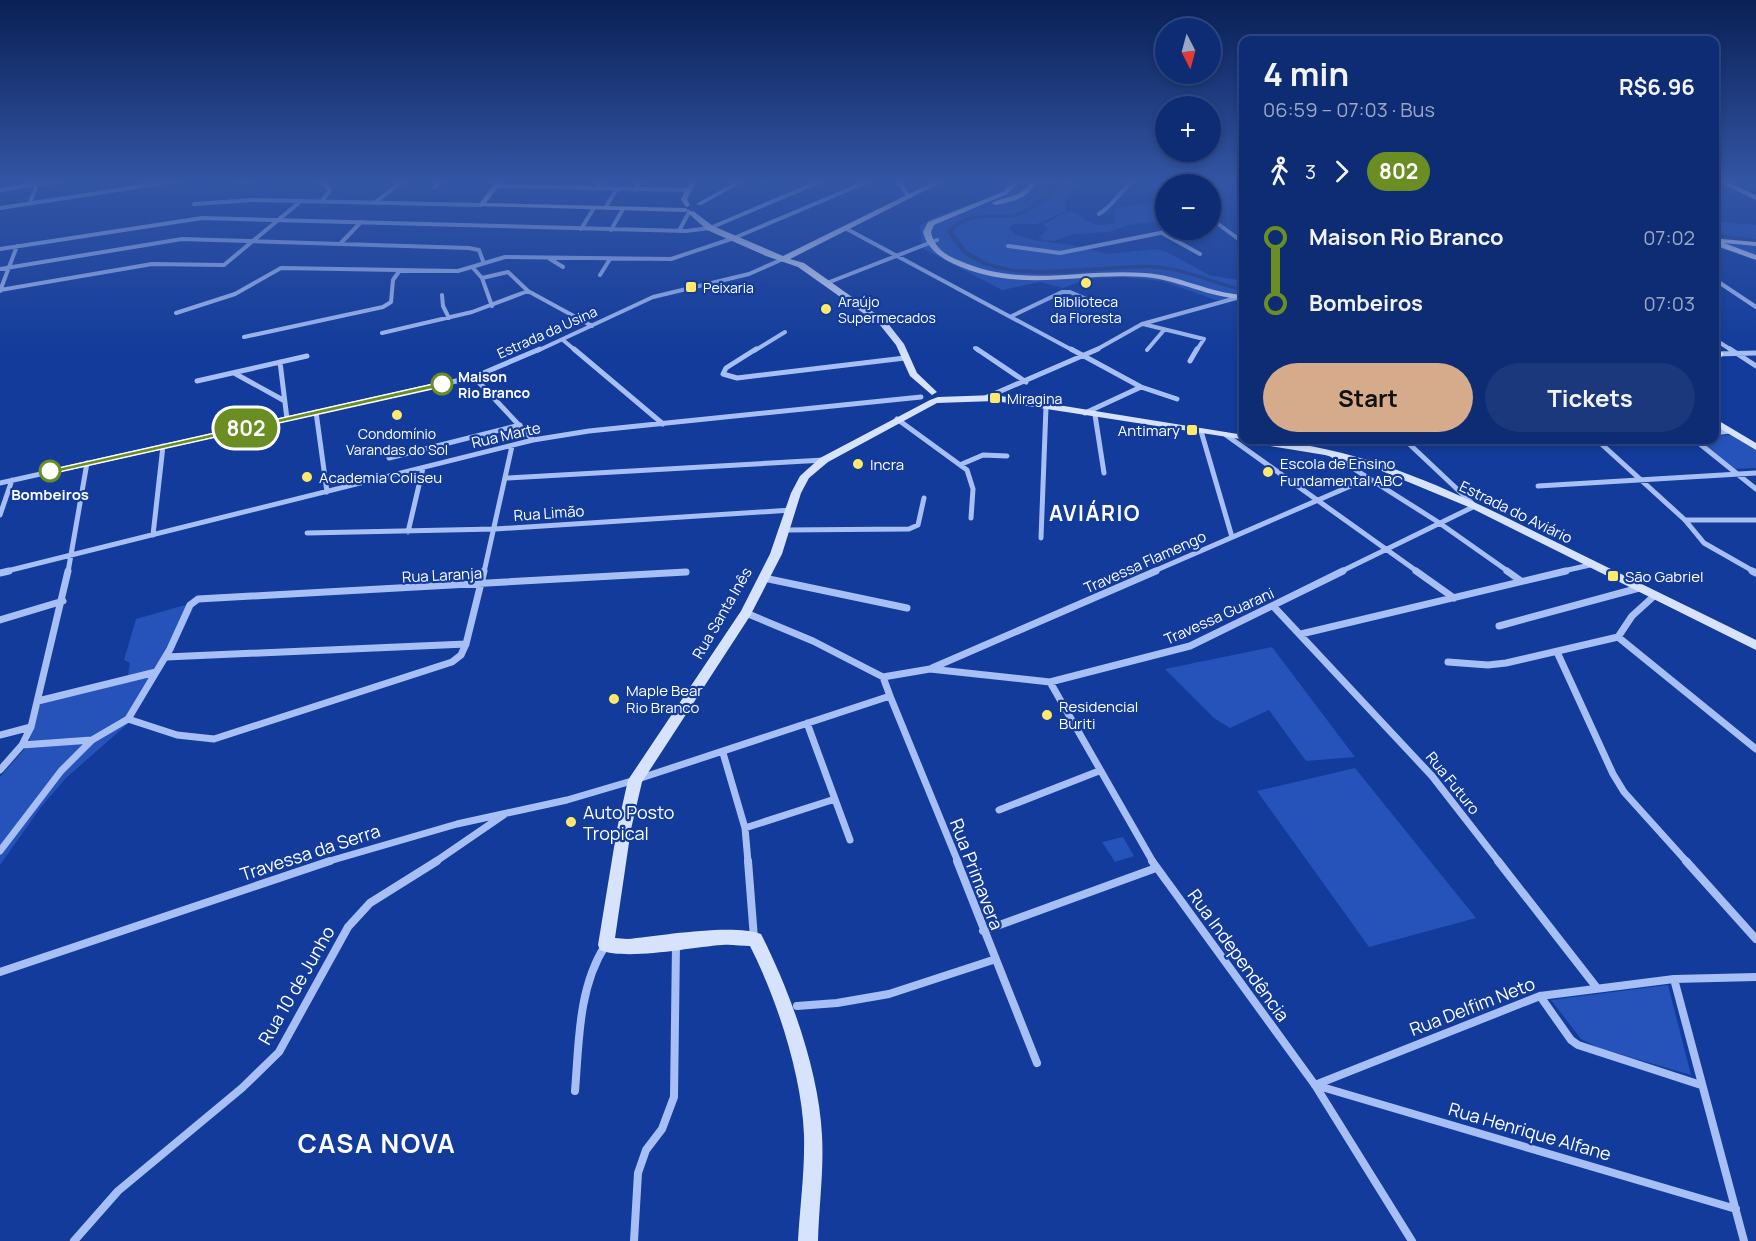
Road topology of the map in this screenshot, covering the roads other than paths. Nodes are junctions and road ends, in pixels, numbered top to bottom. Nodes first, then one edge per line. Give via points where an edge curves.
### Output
1 (61, 239) edge
2 (255, 239) edge
3 (345, 239) edge
4 (732, 239) edge
5 (736, 239) edge
6 (822, 239) edge
7 (866, 239) edge
8 (1127, 239) edge
9 (1175, 240) edge
10 (933, 241) junction
11 (251, 242) junction
12 (1719, 242) edge
13 (1719, 243) edge
14 (340, 244) junction
15 (17, 246) junction
16 (1008, 246) dead end
17 (1756, 246) edge
18 (0, 249) edge
19 (797, 251) junction
20 (1200, 254) dead end
21 (898, 256) junction
22 (547, 258) junction
23 (1756, 258) edge
24 (610, 259) junction
25 (783, 259) junction
26 (483, 261) junction
27 (8, 267) junction
28 (563, 267) dead end
29 (805, 267) junction
30 (474, 268) junction
31 (0, 269) edge
32 (400, 270) junction
33 (600, 275) dead end
34 (482, 278) junction
35 (1719, 282) edge
36 (827, 283) junction
37 (0, 290) edge
38 (528, 291) junction
39 (1239, 293) edge
40 (1239, 293) edge
41 (1209, 294) junction
42 (442, 295) dead end
43 (1239, 295) edge
44 (1089, 300) dead end
45 (1222, 302) junction
46 (492, 306) junction
47 (1756, 307) edge
48 (177, 314) dead end
49 (1012, 316) junction
50 (450, 318) junction
51 (1142, 324) junction
52 (592, 326) junction
53 (1164, 330) junction
54 (785, 332) dead end
55 (381, 333) dead end
56 (244, 337) dead end
57 (563, 340) junction
58 (1719, 342) edge
59 (975, 348) dead end
60 (1148, 350) dead end
61 (1756, 352) edge
62 (1738, 353) junction
63 (307, 356) dead end
64 (1719, 356) edge
65 (1082, 357) junction
66 (905, 358) junction
67 (1190, 361) dead end
68 (280, 363) junction
69 (1756, 366) edge
70 (234, 372) junction
71 (474, 377) junction
72 (916, 378) junction
73 (196, 381) dead end
74 (1026, 382) junction
75 (1141, 387) junction
76 (922, 397) junction
77 (935, 397) junction
78 (986, 398) junction
79 (1177, 399) dead end
80 (283, 400) junction
81 (1046, 407) junction
82 (914, 411) junction
83 (316, 412) junction
84 (1090, 414) junction
85 (286, 419) junction
86 (897, 420) junction
87 (663, 424) junction
88 (1719, 424) edge
89 (520, 425) junction
90 (1201, 431) junction
91 (1730, 431) junction
92 (1719, 432) edge
93 (1226, 435) junction
94 (1239, 437) edge
95 (533, 440) junction
96 (1239, 444) edge
97 (1239, 444) edge
98 (1277, 444) edge
99 (1409, 444) edge
100 (1602, 444) edge
101 (1700, 444) edge
102 (163, 446) junction
103 (512, 446) junction
104 (1756, 446) edge
105 (1326, 452) junction
106 (1007, 456) dead end
107 (389, 458) dead end
108 (824, 460) junction
109 (87, 463) junction
110 (962, 464) junction
111 (423, 468) junction
112 (1104, 472) dead end
113 (1756, 473) edge
114 (1739, 474) junction
115 (507, 478) junction
116 (1369, 478) junction
117 (12, 480) junction
118 (1642, 481) junction
119 (0, 483) edge
120 (1538, 486) dead end
121 (1756, 489) edge
122 (327, 492) junction
123 (924, 498) dead end
124 (1320, 500) junction
125 (1475, 506) junction
126 (792, 510) junction
127 (0, 515) edge
128 (971, 518) dead end
129 (1685, 520) junction
130 (1756, 520) edge
131 (1438, 522) junction
132 (495, 528) junction
133 (785, 530) junction
134 (408, 532) junction
135 (308, 533) dead end
136 (153, 535) junction
137 (1232, 537) junction
138 (1041, 538) dead end
139 (1387, 548) junction
140 (72, 555) junction
141 (1590, 566) junction
142 (686, 572) dead end
143 (0, 573) edge
144 (1756, 573) edge
145 (764, 578) junction
146 (1521, 581) junction
147 (481, 586) junction
148 (1639, 588) junction
149 (1654, 596) junction
150 (1454, 598) junction
151 (63, 601) junction
152 (1274, 607) junction
153 (907, 608) dead end
154 (746, 613) junction
155 (0, 620) edge
156 (1499, 626) dead end
157 (1300, 634) junction
158 (1618, 637) junction
159 (466, 644) junction
160 (1756, 645) edge
161 (1557, 652) junction
162 (166, 657) junction
163 (1448, 662) dead end
164 (930, 669) junction
165 (156, 672) junction
166 (884, 677) junction
167 (1050, 682) junction
168 (890, 696) junction
169 (38, 701) junction
170 (128, 719) junction
171 (807, 723) junction
172 (31, 727) junction
173 (0, 735) edge
174 (92, 740) junction
175 (22, 744) junction
176 (1756, 749) edge
177 (723, 753) junction
178 (0, 770) edge
179 (1099, 771) junction
180 (635, 780) junction
181 (835, 799) junction
182 (999, 810) dead end
183 (507, 812) junction
184 (745, 828) junction
185 (850, 840) dead end
186 (0, 851) edge
187 (1156, 868) junction
188 (983, 932) junction
189 (755, 939) junction
190 (1756, 939) edge
191 (676, 940) junction
192 (606, 945) junction
193 (993, 960) junction
194 (0, 972) edge
195 (1756, 977) edge
196 (1674, 979) junction
197 (1597, 988) junction
198 (1540, 996) junction
199 (797, 1006) dead end
200 (1037, 1063) dead end
201 (1315, 1085) junction
202 (1701, 1085) junction
203 (575, 1091) dead end
204 (1736, 1209) junction
205 (74, 1241) edge
206 (634, 1241) edge
207 (808, 1241) edge
208 (1412, 1241) edge
209 (1744, 1241) edge

1 - 15 street
2 - 11 street
3 - 14 street
4 - 24 street via 672,259
5 - 25 street
6 - 19 street
7 - 21 street
8 - 16 street via 1059,253
9 - 20 street
10 - 21 street
10 - 39 street via 959,259 1003,273 1146,272
10 - 41 street via 943,255 991,276 1039,280 1145,275
11 - 14 street
11 - 27 street via 176,240
11 - 37 street via 224,265 152,264
12 - 17 street
13 - 23 street
14 - 26 street via 476,249
15 - 18 street
15 - 27 street
19 - 25 street
19 - 29 street via 795,258
21 - 36 street
21 - 49 street
22 - 24 street
22 - 26 street via 504,257
22 - 28 street
24 - 33 street
25 - 29 street
25 - 52 street, Estrada da Usina via 749,274 653,297
26 - 30 street
27 - 31 street
27 - 37 street
29 - 36 street
30 - 32 street
30 - 34 street
32 - 48 street via 281,268 267,273 255,285
32 - 56 street via 393,280 391,302 383,308
34 - 38 street via 508,272
34 - 46 street
35 - 47 street
36 - 66 street via 883,323 900,344
38 - 46 street
38 - 52 street
40 - 41 street
41 - 45 street
42 - 50 street
43 - 45 street
44 - 49 street via 1062,292
45 - 51 street
46 - 50 street
49 - 65 street
50 - 55 street
51 - 53 street
51 - 65 street
52 - 57 street, Estrada da Usina
53 - 60 street
53 - 67 street via 1204,339
54 - 66 street via 726,368 723,374 737,378
57 - 71 street, Estrada da Usina
57 - 87 street
58 - 62 street
59 - 74 street
61 - 62 street
62 - 64 street
62 - 69 street
63 - 68 street
65 - 74 street
65 - 75 street
66 - 72 street
68 - 70 street
68 - 80 street
70 - 73 street
70 - 80 street
71 - 83 street, Estrada da Usina
71 - 89 street
72 - 76 street
72 - 77 street
74 - 78 street
75 - 79 street
75 - 84 street
76 - 77 street
76 - 82 street, Rua Santa Inês
76 - 87 street, Rua Marte
77 - 78 street
77 - 82 street, Rua Santa Inês
78 - 81 street
80 - 85 street
81 - 84 street
81 - 138 street
82 - 86 street, Rua Santa Inês
83 - 85 street, Estrada da Usina
83 - 122 street
84 - 90 street
84 - 112 street
85 - 102 street, Estrada da Usina
86 - 108 street, Rua Santa Inês
86 - 110 street
87 - 95 street, Rua Marte
88 - 91 street
89 - 95 street
89 - 107 street
90 - 93 street
90 - 137 street
91 - 92 street
91 - 104 street
93 - 94 street
93 - 96 street
95 - 103 street, Rua Marte
97 - 124 street
98 - 105 street, Estrada do Aviário
99 - 125 street
100 - 118 street
101 - 114 street
102 - 109 street, Estrada da Usina
102 - 136 street
103 - 111 street, Rua Marte
103 - 115 street
105 - 116 street
105 - 125 street, Estrada do Aviário via 1368,462
106 - 110 street via 983,455
108 - 115 street
108 - 126 street, Rua Santa Inês via 805,476
109 - 117 street, Estrada da Usina
109 - 140 street
110 - 128 street via 974,479
111 - 122 street, Rua Marte
111 - 134 street
113 - 114 street
114 - 118 street
114 - 121 street
115 - 132 street
116 - 124 street, Travessa Flamengo
116 - 131 street
117 - 119 street, Estrada da Usina
117 - 127 street
118 - 120 street
118 - 129 street
122 - 136 street, Rua Marte
123 - 133 street via 918,525 909,529
124 - 137 street, Travessa Flamengo
124 - 139 street
125 - 131 street, Travessa Guarani
125 - 141 street, Estrada do Aviário
126 - 132 street, Rua Limão
126 - 133 street, Rua Santa Inês
129 - 130 street
129 - 144 street via 1704,543
131 - 139 street, Travessa Guarani
131 - 146 street
132 - 134 street, Rua Limão
132 - 147 street
133 - 145 street, Rua Santa Inês
134 - 135 street, Rua Limão
136 - 140 street, Rua Marte
137 - 164 street, Travessa Flamengo
139 - 150 street
139 - 152 street, Travessa Guarani
140 - 143 street, Rua Marte
140 - 151 street
141 - 146 street
141 - 148 street, Estrada do Aviário
142 - 147 street, Rua Laranja
145 - 153 street
145 - 154 street, Rua Santa Inês
146 - 150 street
147 - 159 street
147 - 162 street, Rua Laranja via 198,599 190,605
148 - 149 street, Estrada do Aviário
148 - 156 street
149 - 158 street via 1632,616
149 - 160 street, Estrada do Aviário
150 - 157 street
151 - 155 street
151 - 169 street
152 - 157 street, Rua Futuro
152 - 167 street, Travessa Guarani via 1170,653
154 - 166 street
154 - 180 street, Rua Santa Inês
157 - 197 street, Rua Futuro via 1432,776
158 - 161 street
158 - 176 street
159 - 162 street
159 - 170 street via 461,655 443,665 231,735 195,739
161 - 163 street via 1488,665
161 - 190 street via 1624,792
162 - 165 street
164 - 166 street, Travessa Guarani
164 - 167 street, Travessa Guarani
165 - 169 street
165 - 170 street
166 - 168 street
167 - 179 street, Rua Independência
168 - 171 street
168 - 188 street, Rua Primavera
169 - 172 street
170 - 174 street
171 - 177 street
171 - 181 street
172 - 173 street
172 - 175 street
174 - 175 street
174 - 186 street via 42,794
175 - 178 street
177 - 180 street
177 - 184 street
179 - 182 street
179 - 187 street, Rua Independência
180 - 183 street, Travessa da Serra
180 - 192 street, Rua Santa Inês
181 - 184 street
181 - 185 street
183 - 194 street, Travessa da Serra via 353,853
183 - 205 street, Rua 10 de Junho via 365,909 348,927 279,1052 242,1088 118,1191
184 - 189 street
187 - 188 street
187 - 201 street, Rua Independência
188 - 193 street, Rua Primavera
189 - 191 street
189 - 207 street via 782,1005 810,1109 813,1135
191 - 192 street
191 - 206 street via 674,1097 638,1173
192 - 203 street via 596,956 588,977
193 - 199 street via 889,994
193 - 200 street, Rua Primavera
195 - 196 street, Rua Delfim Neto
196 - 197 street, Rua Delfim Neto
196 - 202 street
197 - 198 street, Rua Delfim Neto
198 - 201 street, Rua Delfim Neto
198 - 202 street via 1578,1045
201 - 204 street, Rua Henrique Alfane
201 - 208 street, Rua Independência
202 - 204 street
204 - 209 street

